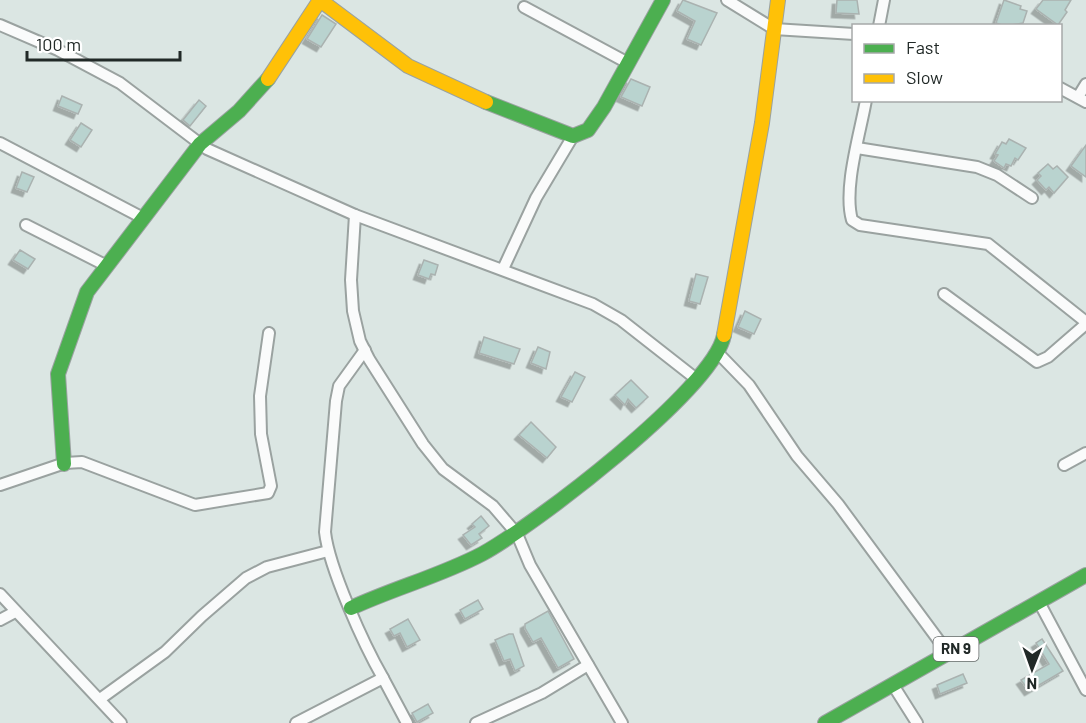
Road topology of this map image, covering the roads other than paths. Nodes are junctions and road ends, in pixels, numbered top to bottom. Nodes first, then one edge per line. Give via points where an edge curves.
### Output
1 (319, 0) edge
2 (663, 0) edge
3 (727, 0) edge
4 (778, 0) edge
5 (884, 0) edge
6 (524, 7) dead end
7 (879, 24) edge
8 (0, 25) edge
9 (774, 30) junction
10 (852, 34) edge
11 (628, 63) junction
12 (1086, 84) edge
13 (1062, 88) edge
14 (1082, 100) edge
15 (866, 102) edge
16 (573, 136) junction
17 (0, 143) edge
18 (200, 144) junction
19 (857, 148) junction
20 (1032, 198) dead end
21 (355, 215) junction
22 (141, 217) junction
23 (26, 225) dead end
24 (105, 264) junction
25 (503, 269) junction
26 (944, 294) dead end
27 (1086, 323) edge
28 (269, 333) dead end
29 (365, 350) junction
30 (717, 352) junction
31 (695, 378) junction
32 (1086, 453) edge
33 (64, 464) junction
34 (1064, 465) dead end
35 (0, 485) edge
36 (517, 534) junction
37 (328, 551) junction
38 (1086, 575) edge
39 (0, 594) edge
40 (1040, 602) junction
41 (351, 608) junction
42 (15, 612) junction
43 (0, 620) edge
44 (948, 653) junction
45 (588, 665) junction
46 (383, 678) junction
47 (893, 685) junction
48 (1086, 690) edge
49 (100, 699) junction
50 (832, 721) edge
51 (121, 723) edge
52 (296, 723) edge
53 (407, 723) edge
54 (476, 723) edge
55 (622, 723) edge
56 (917, 723) edge

1 - 16 street via 408,66
1 - 18 street via 273,73 239,111
2 - 11 street
3 - 9 street
4 - 9 street
5 - 7 street
6 - 11 street
8 - 18 street via 120,83
9 - 10 street
9 - 30 street via 738,261 723,340
11 - 16 street via 588,130
12 - 14 street
13 - 14 street
15 - 19 street
16 - 25 street via 536,198
17 - 22 street
18 - 21 street
18 - 22 street
19 - 20 street via 977,167
19 - 27 street via 849,210 852,220 860,225 988,244
21 - 25 street
21 - 29 street via 353,311
22 - 24 street
23 - 24 street
24 - 33 street via 81,302 58,374
25 - 31 street via 610,313
26 - 27 street via 1037,362
28 - 33 street via 260,396 261,434 271,486 268,493 195,505 91,464
29 - 36 street via 423,444 443,469 493,506
29 - 37 street via 339,386 336,401 325,509
30 - 31 street
30 - 44 street via 749,385 797,456 838,504
31 - 36 street via 576,491
32 - 34 street
33 - 35 street
36 - 41 street via 456,567
36 - 45 street via 530,565
37 - 41 street
37 - 49 street via 252,574 158,658
38 - 40 street, RN 9
39 - 42 street
40 - 44 street, RN 9
40 - 48 street
41 - 46 street
42 - 43 street
42 - 49 street
44 - 47 street, RN 9
45 - 54 street via 542,693
45 - 55 street
46 - 52 street
46 - 53 street
47 - 50 street, RN 9
47 - 56 street
49 - 51 street

